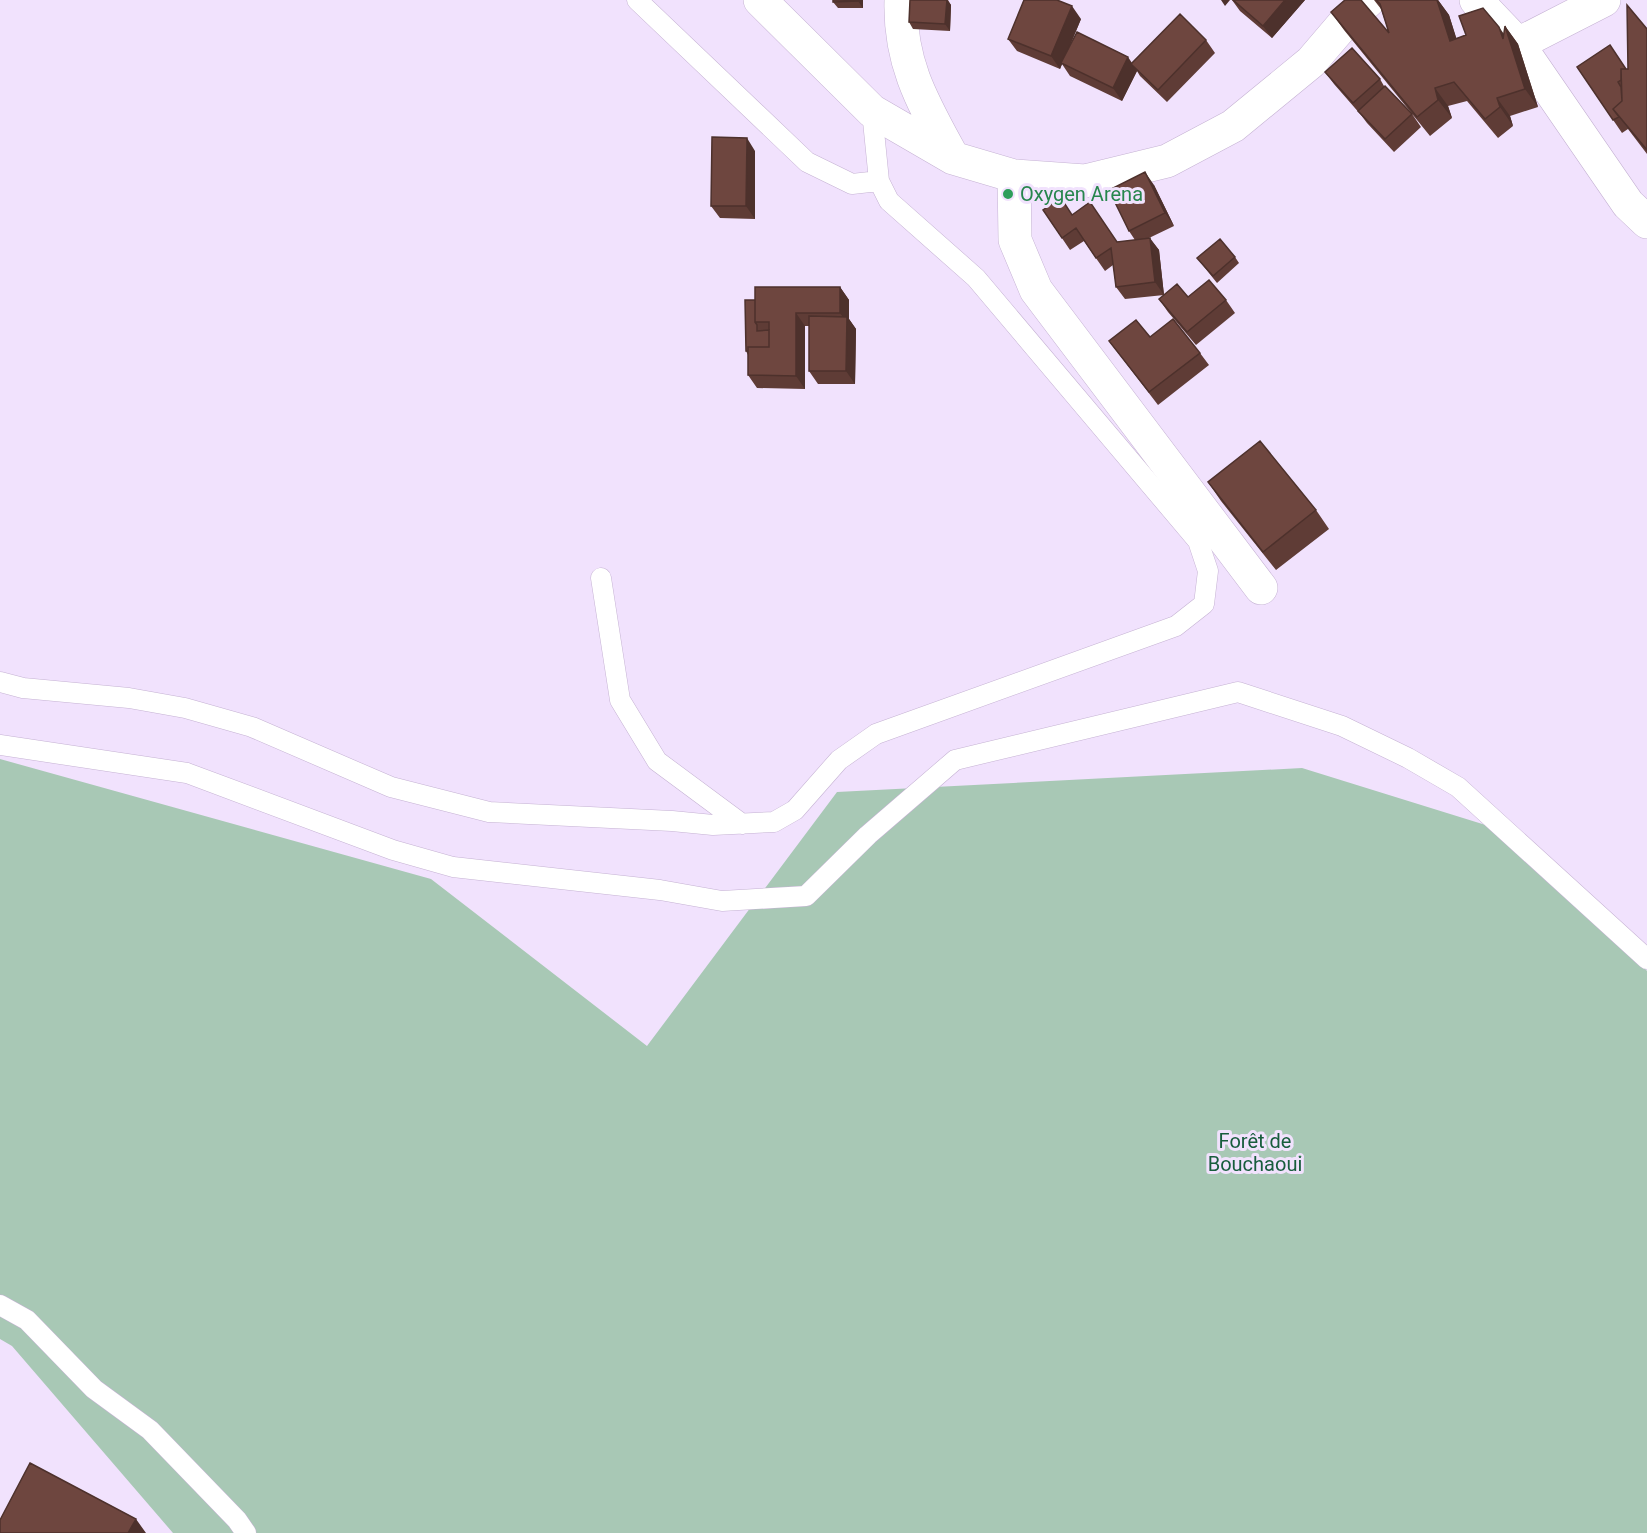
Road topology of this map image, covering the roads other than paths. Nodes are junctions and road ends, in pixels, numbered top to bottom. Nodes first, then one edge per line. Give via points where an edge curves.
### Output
1 (637, 0) edge
2 (760, 0) edge
3 (901, 0) edge
4 (1369, 0) edge
5 (1476, 0) edge
6 (1604, 0) edge
7 (1518, 44) junction
8 (872, 111) junction
9 (953, 158) junction
10 (1014, 176) junction
11 (879, 181) junction
12 (1647, 222) edge
13 (601, 578) dead end
14 (1261, 588) dead end
15 (0, 682) edge
16 (0, 745) edge
17 (742, 824) junction
18 (1647, 959) edge
19 (0, 1305) edge
20 (246, 1533) edge

1 - 11 lane via 807,162 852,184
2 - 8 street
3 - 9 street via 900,29 918,94
4 - 10 street via 1311,62 1233,126 1167,161 1085,181
5 - 7 street
6 - 7 street
7 - 12 street via 1628,204
8 - 9 street
8 - 11 lane
9 - 10 street
10 - 14 street via 1015,240 1036,291
11 - 17 lane via 889,201 984,286 1198,541 1208,571 1204,604 1176,626 876,734 839,760 795,810 774,822
13 - 17 lane via 620,700 657,761
15 - 17 lane via 185,708 252,727 391,787 489,812
16 - 18 lane via 187,773 393,850 453,867 660,890 722,901 806,896 868,835 955,760 1238,692 1342,726 1458,787
19 - 20 lane via 27,1320 94,1389 150,1430

